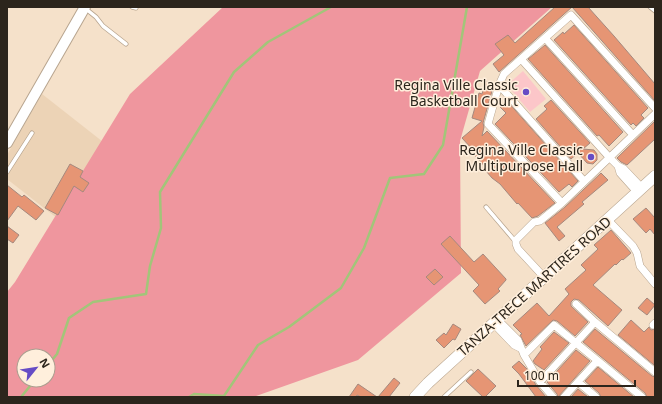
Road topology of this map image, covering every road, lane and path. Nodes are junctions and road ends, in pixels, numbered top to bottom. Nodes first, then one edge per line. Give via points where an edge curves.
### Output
1 (650, 7) edge
2 (85, 8) edge
3 (655, 12) edge
4 (545, 38) junction
5 (126, 44) dead end
6 (522, 59) junction
7 (499, 85) junction
8 (655, 108) edge
9 (655, 114) edge
10 (32, 132) dead end
11 (633, 135) junction
12 (7, 141) edge
13 (609, 157) junction
14 (7, 172) edge
15 (655, 176) edge
16 (584, 181) junction
17 (640, 190) junction
18 (562, 203) junction
19 (486, 207) dead end
20 (607, 219) junction
21 (516, 242) junction
22 (544, 277) junction
23 (655, 284) edge
24 (576, 304) dead end
25 (495, 321) junction
26 (595, 322) junction
27 (577, 343) junction
28 (524, 355) junction
29 (597, 361) junction
30 (471, 372) dead end
31 (655, 372) edge
32 (540, 382) junction
33 (578, 382) junction
34 (420, 395) edge
35 (444, 397) edge
36 (553, 397) edge
37 (564, 397) edge
38 (596, 397) edge
39 (642, 397) edge

1 - 3 lane
2 - 5 lane
2 - 12 main road
4 - 6 street
4 - 8 street via 571,15
4 - 11 street
6 - 7 street via 504,74
6 - 13 street
7 - 16 street
7 - 18 street via 488,124
9 - 11 street
10 - 14 lane
11 - 13 street
13 - 16 street
13 - 17 street via 624,169
15 - 17 main road, TANZA-TRECE MARTIRES ROAD
16 - 18 street
17 - 20 main road, TANZA-TRECE MARTIRES ROAD
18 - 21 street via 540,221 534,222
19 - 21 lane
20 - 22 main road, TANZA-TRECE MARTIRES ROAD
20 - 23 street via 633,246 640,266
21 - 22 street via 518,249
22 - 25 main road, TANZA-TRECE MARTIRES ROAD
24 - 26 street
25 - 28 street via 511,337 518,340
25 - 34 main road, TANZA-TRECE MARTIRES ROAD
26 - 27 street
26 - 31 street
27 - 28 street via 554,325
27 - 29 street
27 - 32 street
28 - 32 street
29 - 33 street
29 - 39 street
30 - 35 lane
32 - 36 street
33 - 37 street
33 - 38 street

